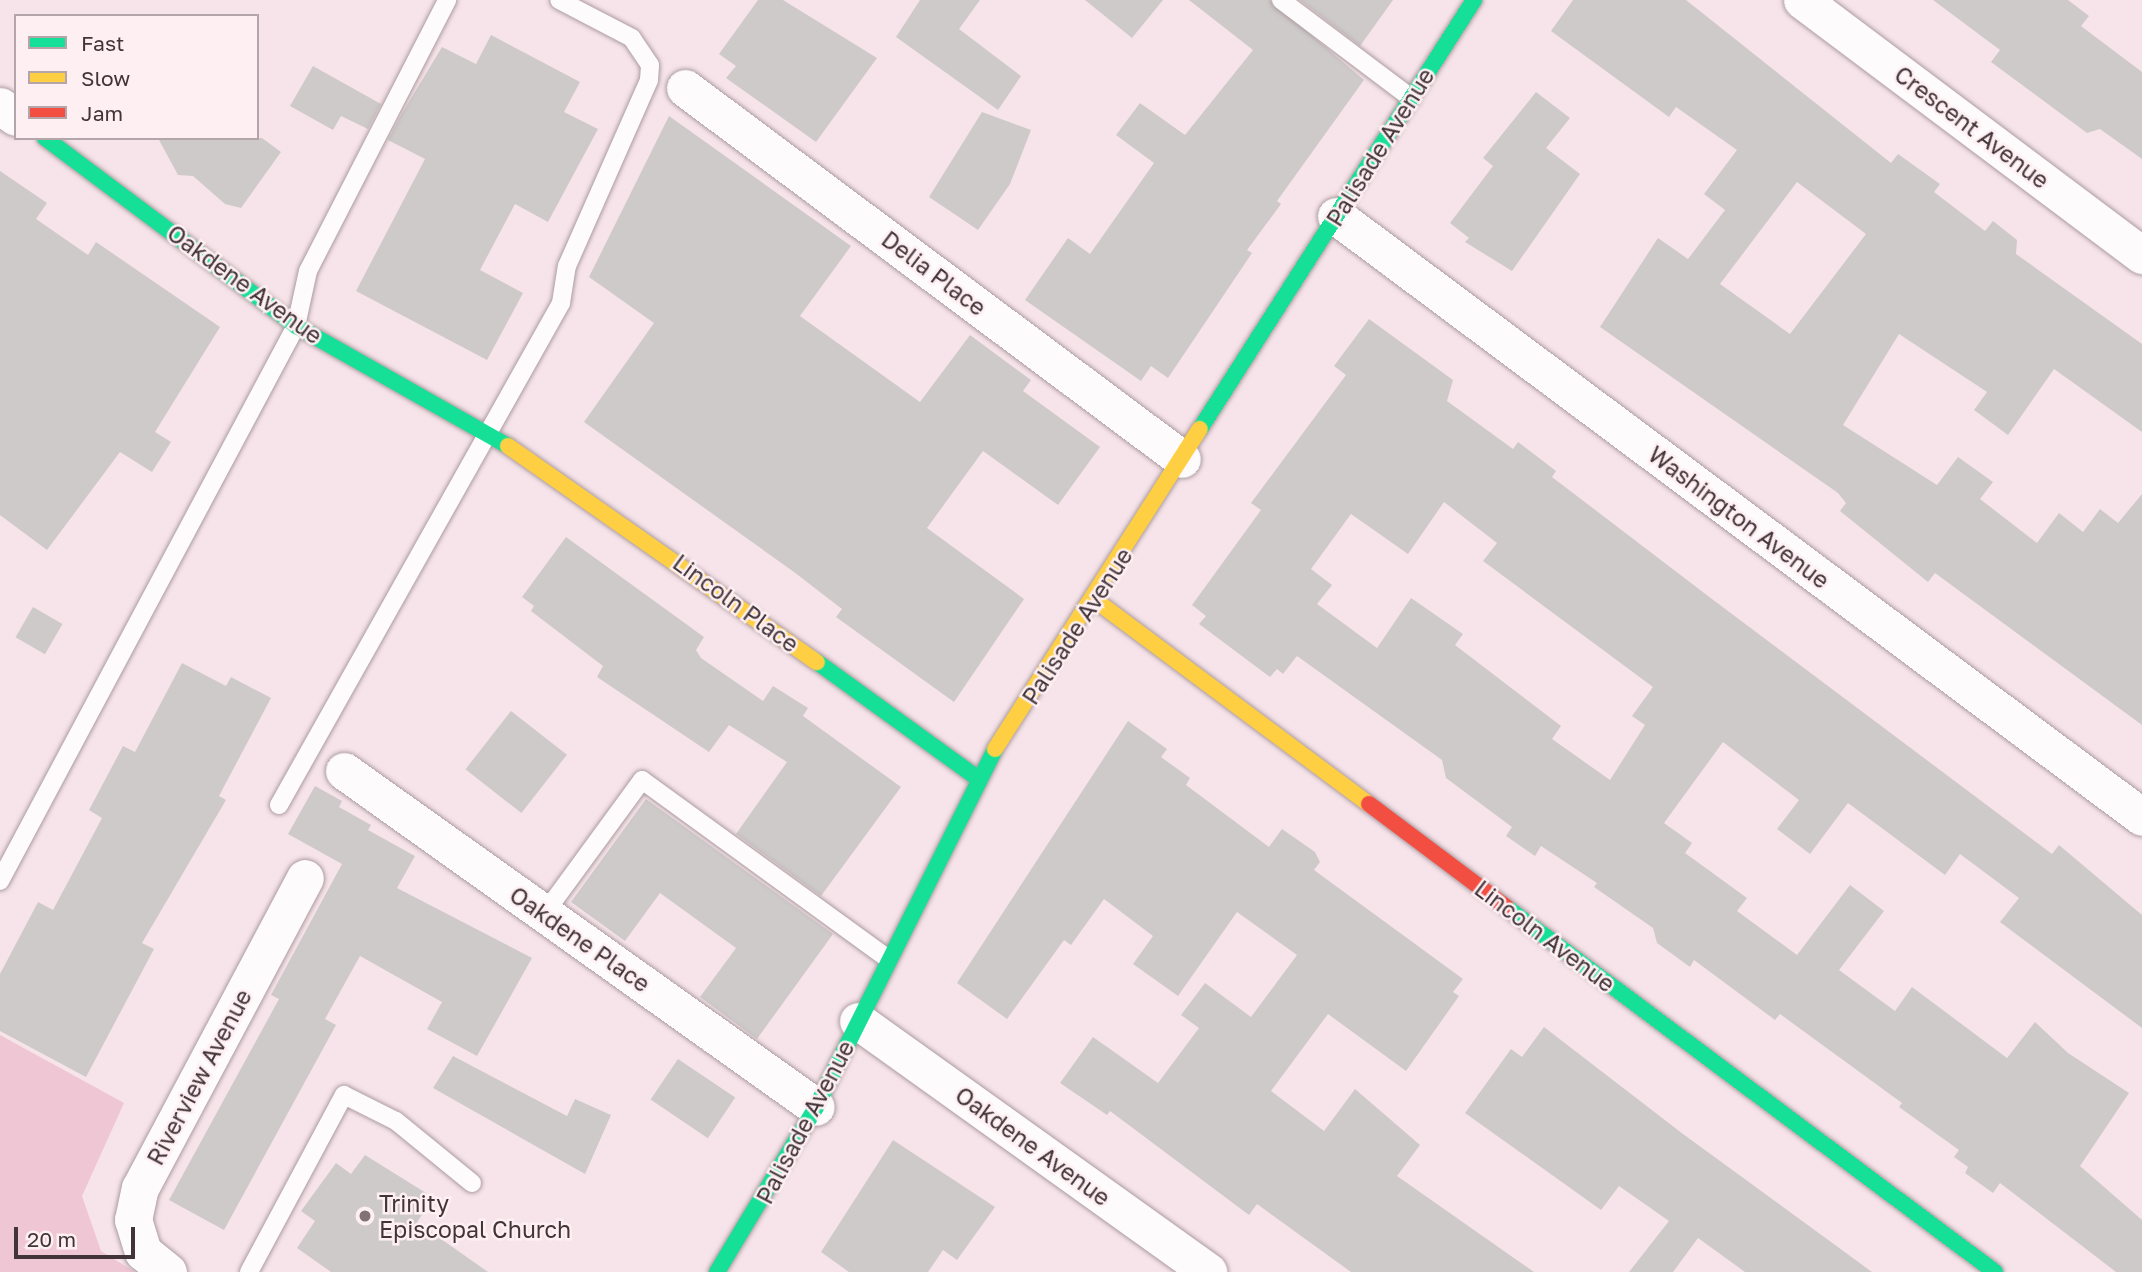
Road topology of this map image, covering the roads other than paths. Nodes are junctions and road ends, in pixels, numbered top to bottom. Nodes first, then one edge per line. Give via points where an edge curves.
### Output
1 (447, 0) edge
2 (559, 0) edge
3 (1281, 0) edge
4 (1474, 0) edge
5 (1802, 0) edge
6 (685, 88) dead end
7 (1411, 98) junction
8 (48, 140) edge
9 (1336, 216) junction
10 (2142, 255) edge
11 (296, 326) junction
12 (491, 435) junction
13 (1182, 459) junction
14 (1095, 600) junction
15 (344, 771) dead end
16 (977, 778) junction
17 (279, 805) dead end
18 (2142, 817) edge
19 (305, 878) dead end
20 (0, 881) edge
21 (544, 914) junction
22 (887, 958) junction
23 (858, 1021) junction
24 (816, 1107) junction
25 (472, 1183) dead end
26 (168, 1272) edge
27 (249, 1272) edge
28 (717, 1272) edge
29 (1208, 1272) edge
30 (1995, 1272) edge

1 - 11 lane via 308,271
2 - 12 lane via 632,38 650,65 649,80 567,266 561,303
3 - 7 lane
4 - 7 street, Palisade Avenue
5 - 10 street, Crescent Avenue
6 - 13 street, Delia Place
7 - 9 street, Palisade Avenue
8 - 11 street, Oakdene Avenue
9 - 13 street, Palisade Avenue
9 - 18 street, Washington Avenue
11 - 12 street, Oakdene Avenue
11 - 20 lane
12 - 16 street, Lincoln Place via 628,525
12 - 17 lane
13 - 14 street, Palisade Avenue
14 - 16 street, Palisade Avenue
14 - 30 street, Lincoln Avenue
15 - 21 street, Oakdene Place
16 - 22 street, Palisade Avenue
19 - 26 street, Riverview Avenue via 140,1188 133,1220 143,1251
21 - 22 lane via 642,780
21 - 24 street, Oakdene Place
22 - 23 street, Palisade Avenue
23 - 24 street, Palisade Avenue
23 - 29 street, Oakdene Avenue
24 - 28 street, Palisade Avenue
25 - 27 lane via 396,1121 344,1095

